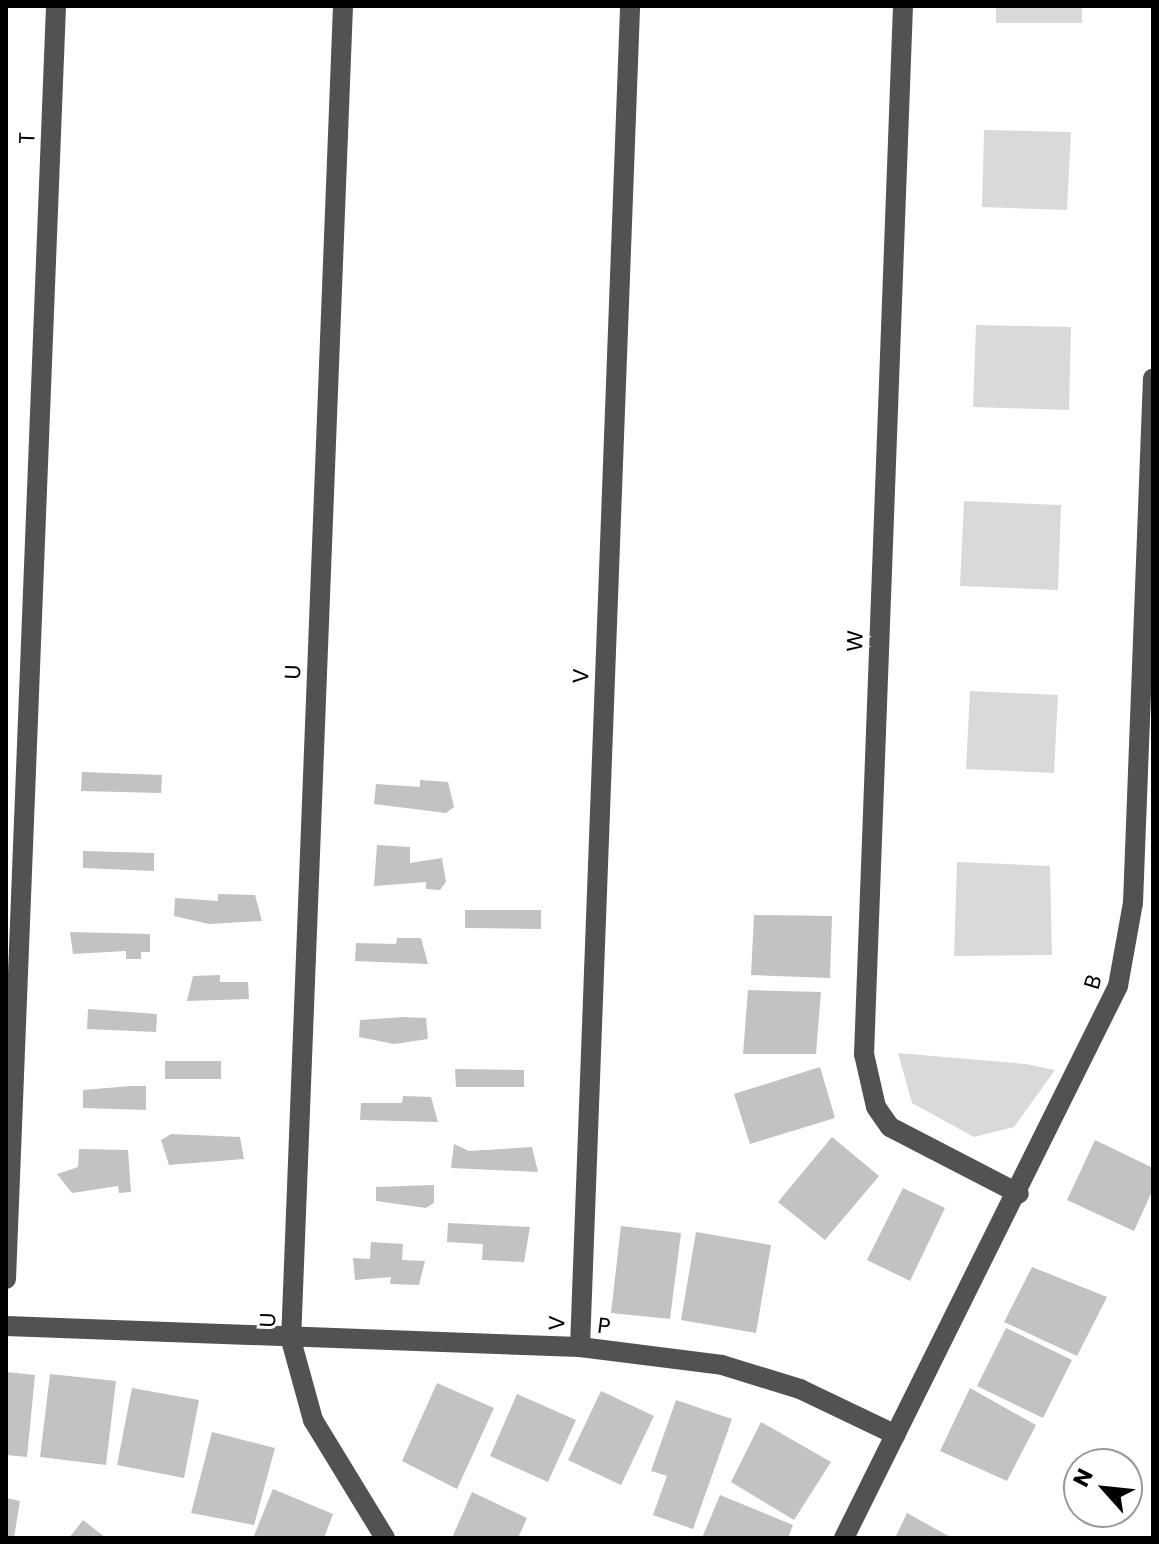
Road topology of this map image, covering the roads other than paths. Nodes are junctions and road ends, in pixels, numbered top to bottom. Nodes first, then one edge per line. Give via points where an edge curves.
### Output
1 (56, 6) edge
2 (343, 6) edge
3 (630, 6) edge
4 (903, 6) edge
5 (1153, 378) edge
6 (1019, 1194) junction
7 (6, 1279) edge
8 (6, 1326) edge
9 (291, 1340) junction
10 (580, 1347) junction
11 (896, 1435) junction
12 (385, 1538) edge
13 (844, 1538) edge

1 - 7 street, T
2 - 9 street, U
3 - 10 street, V
4 - 6 street, W via 864,1054 876,1107 890,1127
5 - 6 street, B via 1128,943 1105,1022
6 - 11 street, B
8 - 9 street, P
9 - 10 street, P
9 - 12 street via 313,1420
10 - 11 street, P via 735,1368 800,1389
11 - 13 street, B

